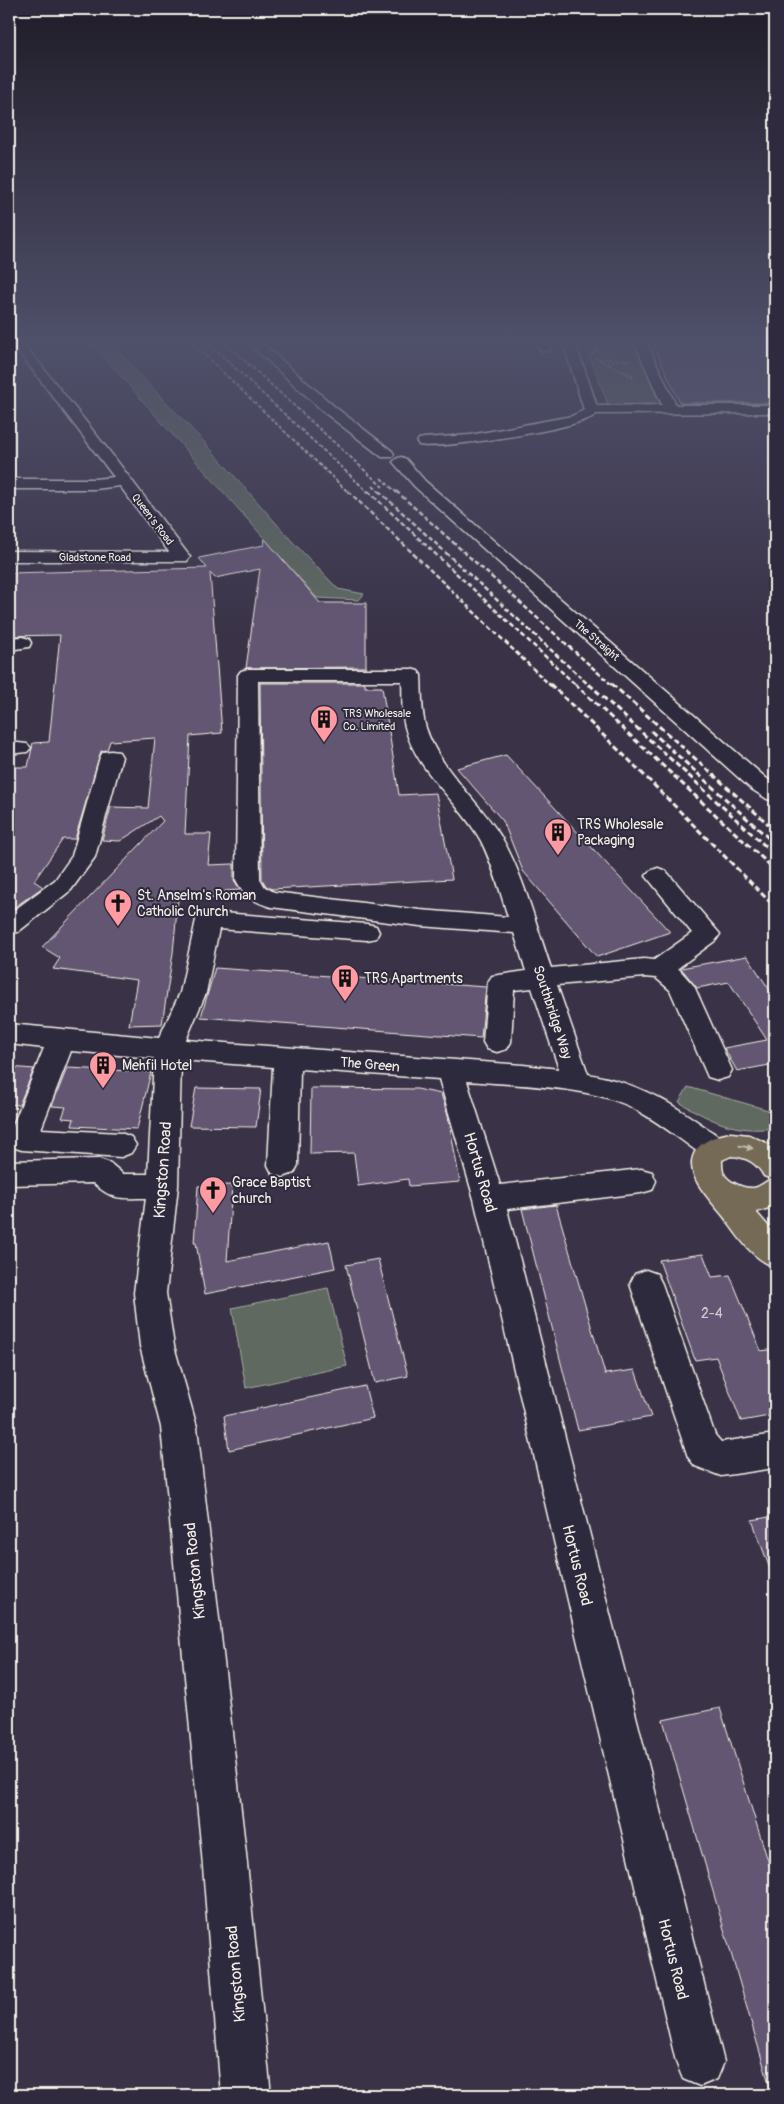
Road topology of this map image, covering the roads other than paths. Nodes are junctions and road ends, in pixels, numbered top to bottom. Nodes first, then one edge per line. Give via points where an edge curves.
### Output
1 (91, 437) edge
2 (366, 437) edge
3 (383, 437) edge
4 (475, 437) edge
5 (470, 438) junction
6 (398, 441) junction
7 (424, 442) junction
8 (387, 454) junction
9 (401, 462) junction
10 (420, 471) junction
11 (124, 481) junction
12 (9, 484) edge
13 (9, 556) edge
14 (181, 557) joint
15 (111, 757) dead end
16 (775, 794) edge
17 (658, 876) dead end
18 (9, 926) edge
19 (367, 932) dead end
20 (527, 934) junction
21 (660, 969) junction
22 (542, 977) junction
23 (9, 1034) edge
24 (61, 1040) junction
25 (497, 1042) dead end
26 (168, 1049) junction
27 (287, 1057) junction
28 (450, 1070) junction
29 (718, 1070) dead end
30 (577, 1082) junction
31 (121, 1145) dead end
32 (715, 1149) junction
33 (283, 1165) dead end
34 (775, 1170) edge
35 (9, 1173) edge
36 (641, 1181) dead end
37 (163, 1186) junction
38 (724, 1194) junction
39 (489, 1199) junction
40 (775, 1254) edge
41 (646, 1284) dead end
42 (775, 1451) edge
43 (700, 2062) dead end
44 (246, 2095) edge

1 - 11 street, Queen's Road
2 - 8 street
3 - 6 street
4 - 5 street
5 - 7 street
5 - 7 street via 440,452 437,447
6 - 7 street
6 - 8 street via 388,448
8 - 9 street
9 - 10 street, The Straight
9 - 10 street
10 - 16 street, The Straight via 758,782
11 - 12 street
11 - 14 street, Queen's Road
13 - 14 street, Gladstone Road
15 - 18 street via 83,857 63,885
17 - 21 street via 707,934
19 - 26 street via 208,920 193,993
20 - 20 street, Southbridge Way via 492,841 422,744 415,726 410,675 248,675 248,880 252,889 271,899
20 - 22 street, Southbridge Way
21 - 22 street
21 - 29 street via 673,976 680,986
22 - 25 street via 501,982
22 - 30 street, Southbridge Way
23 - 24 street, The Green
24 - 26 street, The Green
24 - 31 street via 22,1139
26 - 27 street, The Green
26 - 37 street, Kingston Road
27 - 28 street, The Green
27 - 33 street
28 - 30 street, The Green
28 - 39 street, Hortus Road
30 - 32 street, The Green via 637,1099 681,1124
32 -> 34 main road via 746,1145 761,1152
32 - 38 main road via 707,1158 708,1174
34 - 38 main road via 762,1199
35 - 37 street via 99,1171 117,1186
36 - 39 street
37 - 44 street, Kingston Road via 150,1293 156,1346 179,1427
38 - 40 main road
39 - 43 street, Hortus Road
41 - 42 street via 700,1445 708,1454 721,1459

